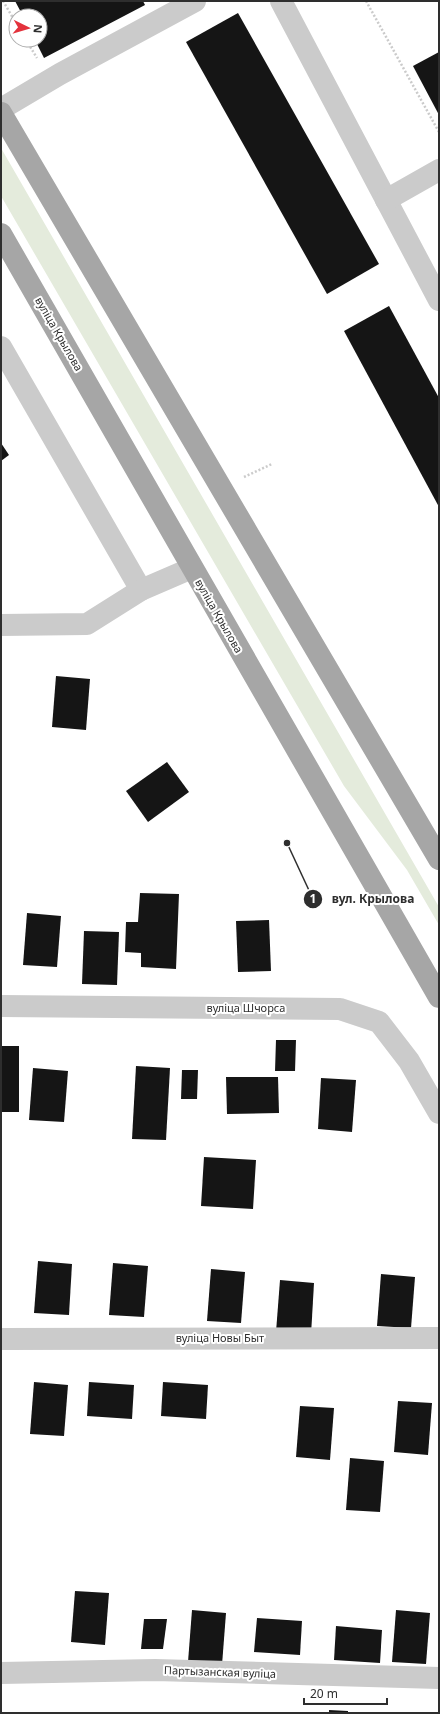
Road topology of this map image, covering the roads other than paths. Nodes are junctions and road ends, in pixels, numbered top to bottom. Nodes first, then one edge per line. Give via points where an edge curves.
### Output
1 (195, 1) edge
2 (280, 1) edge
3 (1, 109) edge
4 (1, 113) edge
5 (439, 170) edge
6 (386, 200) junction
7 (1, 234) edge
8 (439, 300) edge
9 (1, 347) edge
10 (192, 568) junction
11 (141, 590) junction
12 (1, 625) edge
13 (439, 860) edge
14 (439, 997) edge
15 (1, 1006) edge
16 (439, 1113) edge
17 (439, 1338) edge
18 (1, 1339) edge
19 (1, 1673) edge
20 (439, 1678) edge

1 - 3 street
2 - 6 street
4 - 13 main road
5 - 6 street
6 - 8 street
7 - 10 main road, вуліца Крылова
9 - 11 street
10 - 11 street
10 - 14 main road, вуліца Крылова
11 - 12 street via 87,624
15 - 16 street, вуліца Шчорса via 340,1009 379,1022 409,1061
17 - 18 street, вуліца Новы Быт
19 - 20 street, Партызанская вуліца via 155,1670

